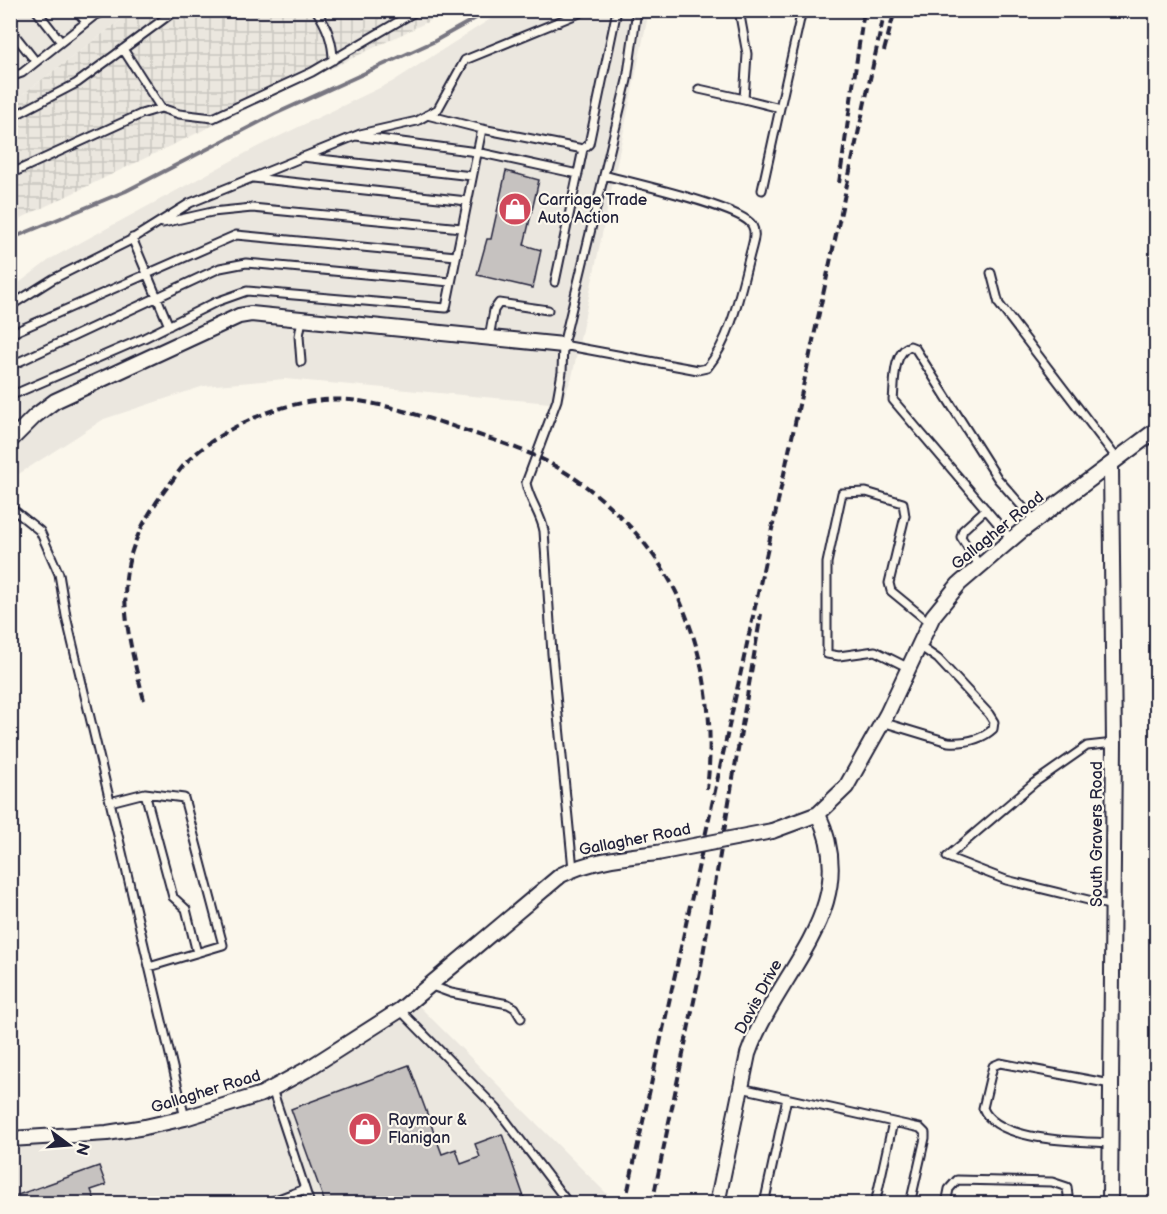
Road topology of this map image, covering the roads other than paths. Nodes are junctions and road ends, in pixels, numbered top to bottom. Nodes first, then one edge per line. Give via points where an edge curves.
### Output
1 (36, 10) edge
2 (76, 10) edge
3 (108, 10) edge
4 (176, 10) edge
5 (316, 10) edge
6 (418, 10) edge
7 (587, 10) edge
8 (617, 10) edge
9 (637, 10) edge
10 (740, 10) edge
11 (802, 10) edge
12 (86, 22) junction
13 (10, 29) edge
14 (61, 42) junction
15 (123, 49) junction
16 (333, 60) junction
17 (36, 62) junction
18 (10, 76) edge
19 (699, 89) dead end
20 (744, 99) junction
21 (161, 108) junction
22 (780, 108) junction
23 (427, 115) junction
24 (10, 118) edge
25 (482, 129) junction
26 (354, 136) junction
27 (583, 149) junction
28 (477, 152) junction
29 (300, 157) junction
30 (10, 174) edge
31 (578, 174) junction
32 (604, 175) junction
33 (472, 176) junction
34 (250, 177) junction
35 (762, 190) dead end
36 (467, 201) junction
37 (157, 224) junction
38 (462, 228) junction
39 (132, 238) junction
40 (456, 256) junction
41 (991, 273) dead end
42 (147, 274) junction
43 (450, 282) junction
44 (555, 282) dead end
45 (157, 298) junction
46 (10, 306) edge
47 (548, 310) dead end
48 (302, 319) junction
49 (169, 326) junction
50 (10, 334) edge
51 (489, 338) junction
52 (563, 345) junction
53 (302, 362) dead end
54 (10, 366) edge
55 (10, 396) edge
56 (1156, 430) edge
57 (10, 441) edge
58 (1114, 462) junction
59 (10, 507) edge
60 (986, 509) junction
61 (1035, 521) junction
62 (1011, 539) junction
63 (979, 565) junction
64 (930, 623) junction
65 (918, 645) junction
66 (907, 667) junction
67 (882, 722) junction
68 (1114, 743) junction
69 (145, 793) junction
70 (110, 802) junction
71 (818, 814) junction
72 (573, 869) junction
73 (1113, 906) junction
74 (197, 953) junction
75 (149, 967) junction
76 (429, 985) junction
77 (400, 1010) junction
78 (521, 1018) dead end
79 (1111, 1084) junction
80 (741, 1088) junction
81 (272, 1089) junction
82 (787, 1098) junction
83 (185, 1118) junction
84 (893, 1122) junction
85 (10, 1139) edge
86 (1111, 1143) junction
87 (305, 1189) junction
88 (265, 1203) edge
89 (310, 1203) edge
90 (569, 1203) edge
91 (717, 1203) edge
92 (764, 1203) edge
93 (875, 1203) edge
94 (910, 1203) edge
95 (946, 1203) edge
96 (1069, 1203) edge
97 (1110, 1203) edge

1 - 14 lane
2 - 12 lane
3 - 12 lane
4 - 15 lane
5 - 16 lane via 325,23
6 - 16 lane
7 - 23 lane via 465,60 438,109
8 - 27 lane via 589,144
9 - 32 lane via 627,80
10 - 20 lane via 747,54
11 - 22 lane
12 - 14 lane
13 - 17 lane
14 - 17 lane
15 - 21 lane
15 - 24 lane via 77,83
16 - 21 lane via 213,118
17 - 18 lane via 22,73
19 - 20 lane
20 - 22 lane
21 - 30 lane
22 - 35 lane
23 - 25 lane
23 - 26 lane via 417,121
25 - 27 lane
25 - 28 lane
26 - 28 lane
26 - 29 lane
27 - 31 lane
28 - 31 lane
28 - 33 lane
29 - 33 lane
29 - 34 lane
31 - 44 lane
32 - 52 lane
32 - 52 lane via 746,218 755,235 752,248 725,338 707,368 698,370
33 - 36 lane
34 - 36 lane
34 - 37 lane via 190,203
36 - 38 lane
37 - 38 lane via 252,208
37 - 39 lane
38 - 40 lane
39 - 42 lane
39 - 46 lane
40 - 42 lane via 236,236
40 - 43 lane
41 - 58 lane via 999,304
42 - 45 lane
42 - 50 lane
43 - 45 lane via 246,263 220,268
43 - 49 lane via 446,308 247,291
45 - 49 lane
45 - 54 lane
47 - 51 lane via 499,303
48 - 51 street
48 - 53 lane
48 - 57 street via 239,316 56,401
49 - 55 lane
51 - 52 street
52 - 72 lane via 557,400 526,483 544,531
56 - 58 street, Gallagher Road
58 - 61 street, Gallagher Road
58 - 68 street, South Gravers Road
59 - 70 lane via 40,531 59,574
60 - 61 lane via 893,400 898,356 903,349 915,348 998,479
60 - 62 lane
60 - 63 lane via 963,530 961,537
61 - 62 street, Gallagher Road
62 - 63 street, Gallagher Road
63 - 64 street, Gallagher Road via 959,584
64 - 65 street, Gallagher Road
64 - 66 lane via 891,591 889,583 905,516 903,503 866,492 842,493 827,563 827,654 875,651
65 - 66 street, Gallagher Road
65 - 67 lane via 938,658 989,714 993,729 959,743
66 - 67 street, Gallagher Road
67 - 71 street, Gallagher Road via 846,787
68 - 73 street, South Gravers Road
68 - 73 lane via 1087,746 1069,758 947,857 1006,880
69 - 70 lane
69 - 74 lane via 173,897 186,909
69 - 74 lane via 184,798 223,945
70 - 75 lane
71 - 72 street, Gallagher Road, bridge via 772,831
71 - 80 street, Davis Drive via 828,836 833,866 829,898 757,1030
72 - 76 street, Gallagher Road
73 - 79 street, South Gravers Road
74 - 75 lane
75 - 83 lane
76 - 77 street, Gallagher Road
76 - 78 lane via 508,1004
77 - 81 street, Gallagher Road
77 - 90 lane via 497,1109
79 - 86 street, South Gravers Road
79 - 86 lane via 1000,1063 993,1065 983,1108 992,1123 1033,1137
80 - 82 lane
80 - 91 street, Davis Drive
81 - 83 street, Gallagher Road
81 - 87 lane
82 - 84 lane
82 - 92 lane
83 - 85 street, Gallagher Road via 107,1133
84 - 93 lane
84 - 94 lane via 920,1128 925,1133
86 - 97 street, South Gravers Road
87 - 88 lane
87 - 89 lane
95 - 96 lane via 949,1189 957,1180 1052,1182 1067,1186

